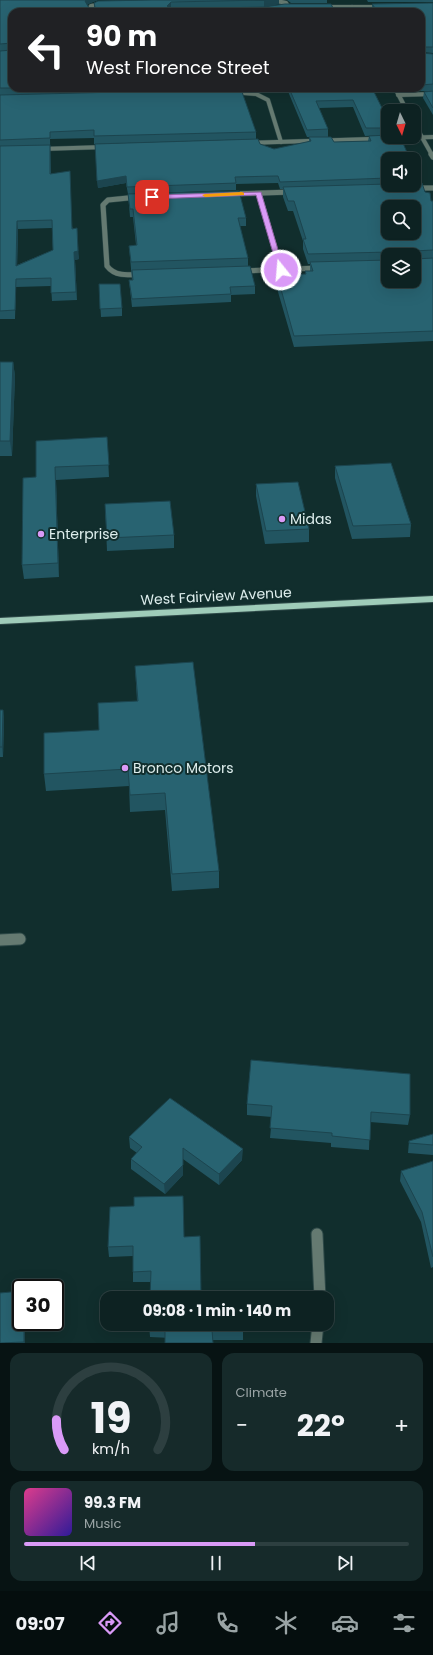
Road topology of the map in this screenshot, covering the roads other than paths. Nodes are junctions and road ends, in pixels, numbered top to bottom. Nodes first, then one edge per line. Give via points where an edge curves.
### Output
1 (273, 0) edge
2 (347, 0) edge
3 (106, 4) edge
4 (386, 6) edge
5 (284, 7) junction
6 (290, 7) edge
7 (313, 7) edge
8 (352, 7) junction
9 (89, 8) edge
10 (279, 8) edge
11 (227, 92) edge
12 (396, 92) edge
13 (433, 94) edge
14 (398, 95) junction
15 (403, 104) edge
16 (433, 137) edge
17 (422, 138) junction
18 (281, 142) junction
19 (243, 143) edge
20 (110, 147) edge
21 (32, 149) edge
22 (433, 158) edge
23 (421, 188) edge
24 (433, 188) edge
25 (298, 192) edge
26 (259, 194) junction
27 (220, 195) edge
28 (144, 197) edge
29 (327, 268) edge
30 (281, 270) junction
31 (233, 271) edge
32 (145, 274) edge
33 (433, 599) edge
34 (0, 621) edge
35 (20, 939) dead end
36 (0, 940) edge
37 (317, 1234) dead end
38 (320, 1291) edge
39 (317, 1331) edge
40 (316, 1343) edge

1 - 5 street via 286,3 288,6
2 - 8 street
3 - 9 street via 93,5
4 - 8 street
5 - 6 street
5 - 10 street
7 - 8 street
11 - 18 street via 256,94 268,100
12 - 14 street
13 - 14 street
14 - 15 street
16 - 17 street
17 - 18 street
17 - 22 street
18 - 19 street
20 - 21 street
23 - 24 street
25 - 26 street
26 - 27 street
26 - 30 street
28 - 32 street via 108,200 103,205 107,266 112,272
29 - 30 street
30 - 31 street
33 - 34 main road, West Fairview Avenue
35 - 36 street
37 - 38 street
39 - 40 street

